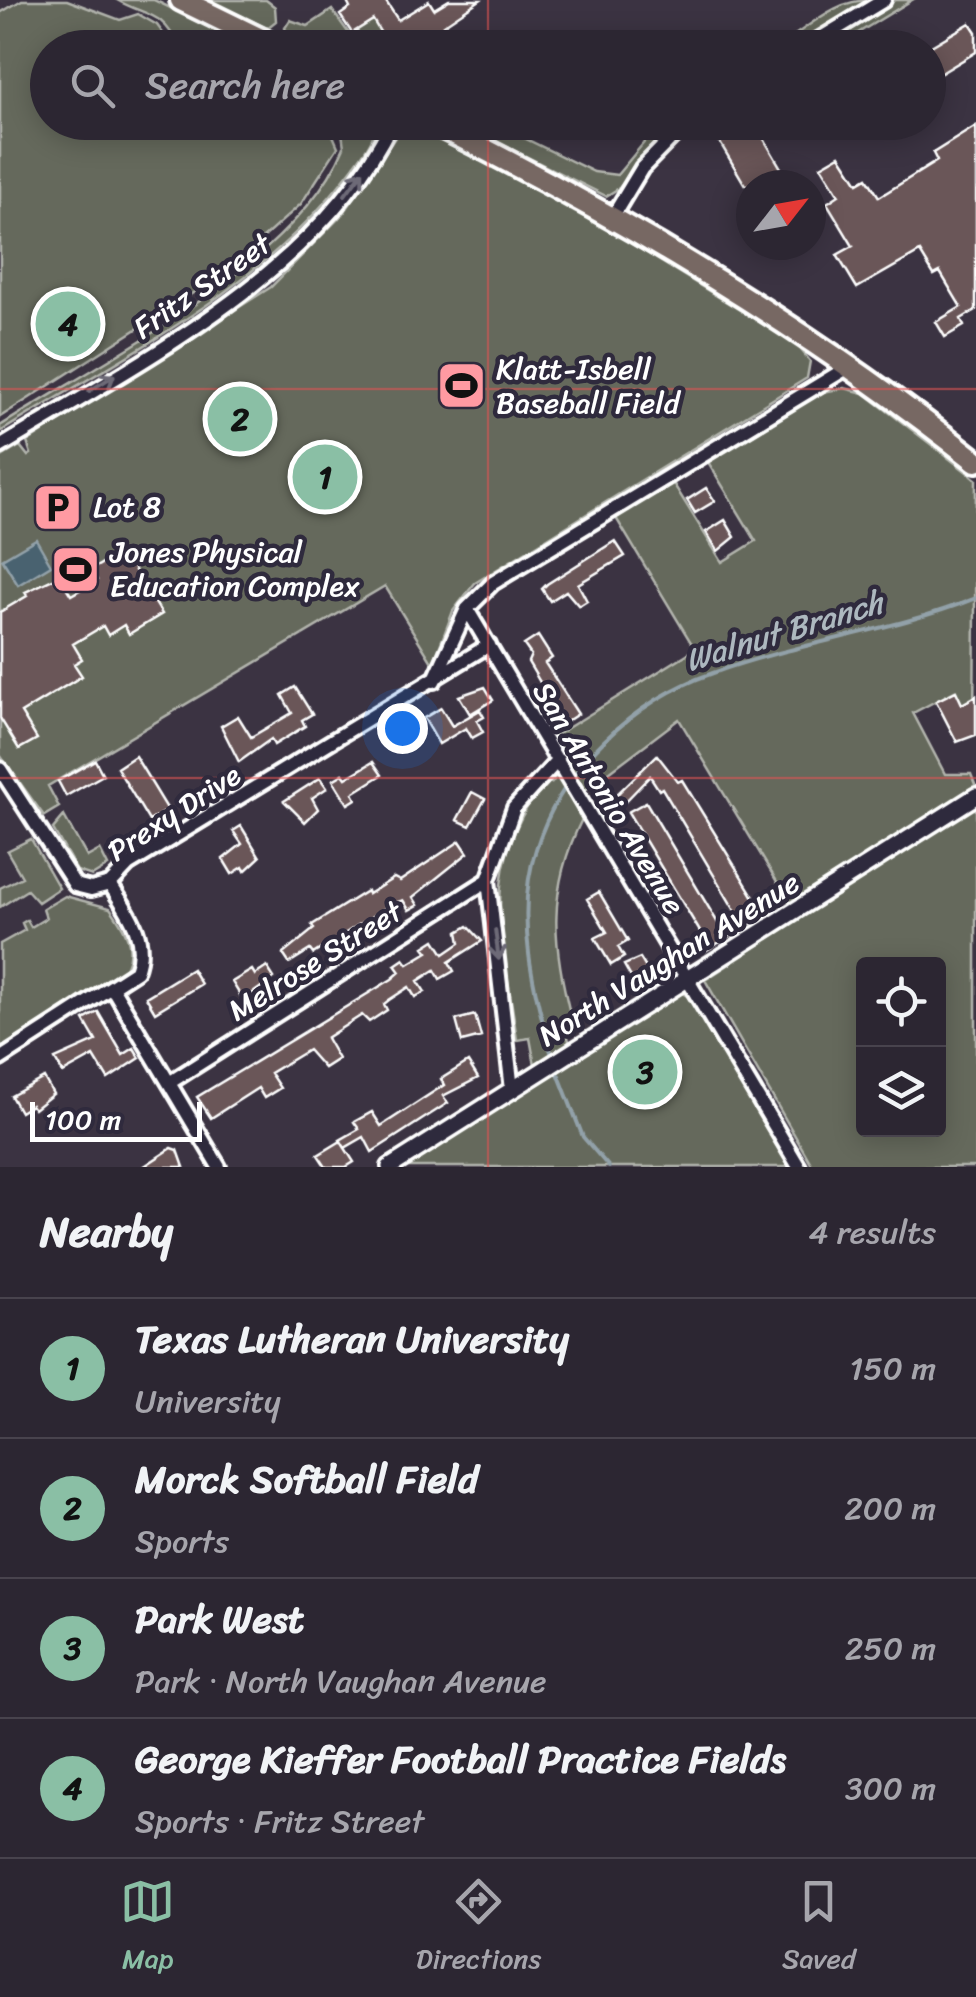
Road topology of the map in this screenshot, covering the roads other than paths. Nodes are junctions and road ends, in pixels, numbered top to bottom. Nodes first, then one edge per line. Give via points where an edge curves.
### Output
1 (182, 0) edge
2 (884, 0) edge
3 (243, 30) edge
4 (835, 30) edge
5 (381, 140) edge
6 (466, 140) edge
7 (669, 140) edge
8 (612, 216) junction
9 (850, 366) junction
10 (0, 447) edge
11 (976, 461) edge
12 (468, 609) junction
13 (489, 645) junction
14 (434, 681) junction
15 (558, 760) junction
16 (0, 770) edge
17 (976, 796) edge
18 (488, 880) junction
19 (110, 884) junction
20 (688, 978) junction
21 (113, 989) junction
22 (0, 1058) edge
23 (169, 1083) junction
24 (517, 1087) junction
25 (219, 1167) edge
26 (390, 1167) edge
27 (799, 1167) edge

1 - 3 main road
2 - 4 street
10 -> 5 street, Fritz Street via 235,300 281,264 352,185
6 - 8 main road
7 - 8 street
8 - 9 main road
9 - 11 main road
9 - 12 street via 512,569
12 - 13 street, San Antonio Avenue
12 - 14 street
13 - 14 street, Prexy Drive
13 - 15 street, San Antonio Avenue
14 - 19 street, Prexy Drive via 128,865
15 - 18 street via 514,808
15 - 20 street, San Antonio Avenue
16 - 19 street via 75,885 91,890
17 - 20 street, North Vaughan Avenue
18 - 23 street, Melrose Street
18 -> 24 street
19 - 21 street, Prexy Drive via 136,927 142,958
20 - 24 street, North Vaughan Avenue
20 - 27 street, San Antonio Avenue
21 - 22 street, Prexy Drive
21 - 23 street
23 - 25 street
24 - 26 street, North Vaughan Avenue

